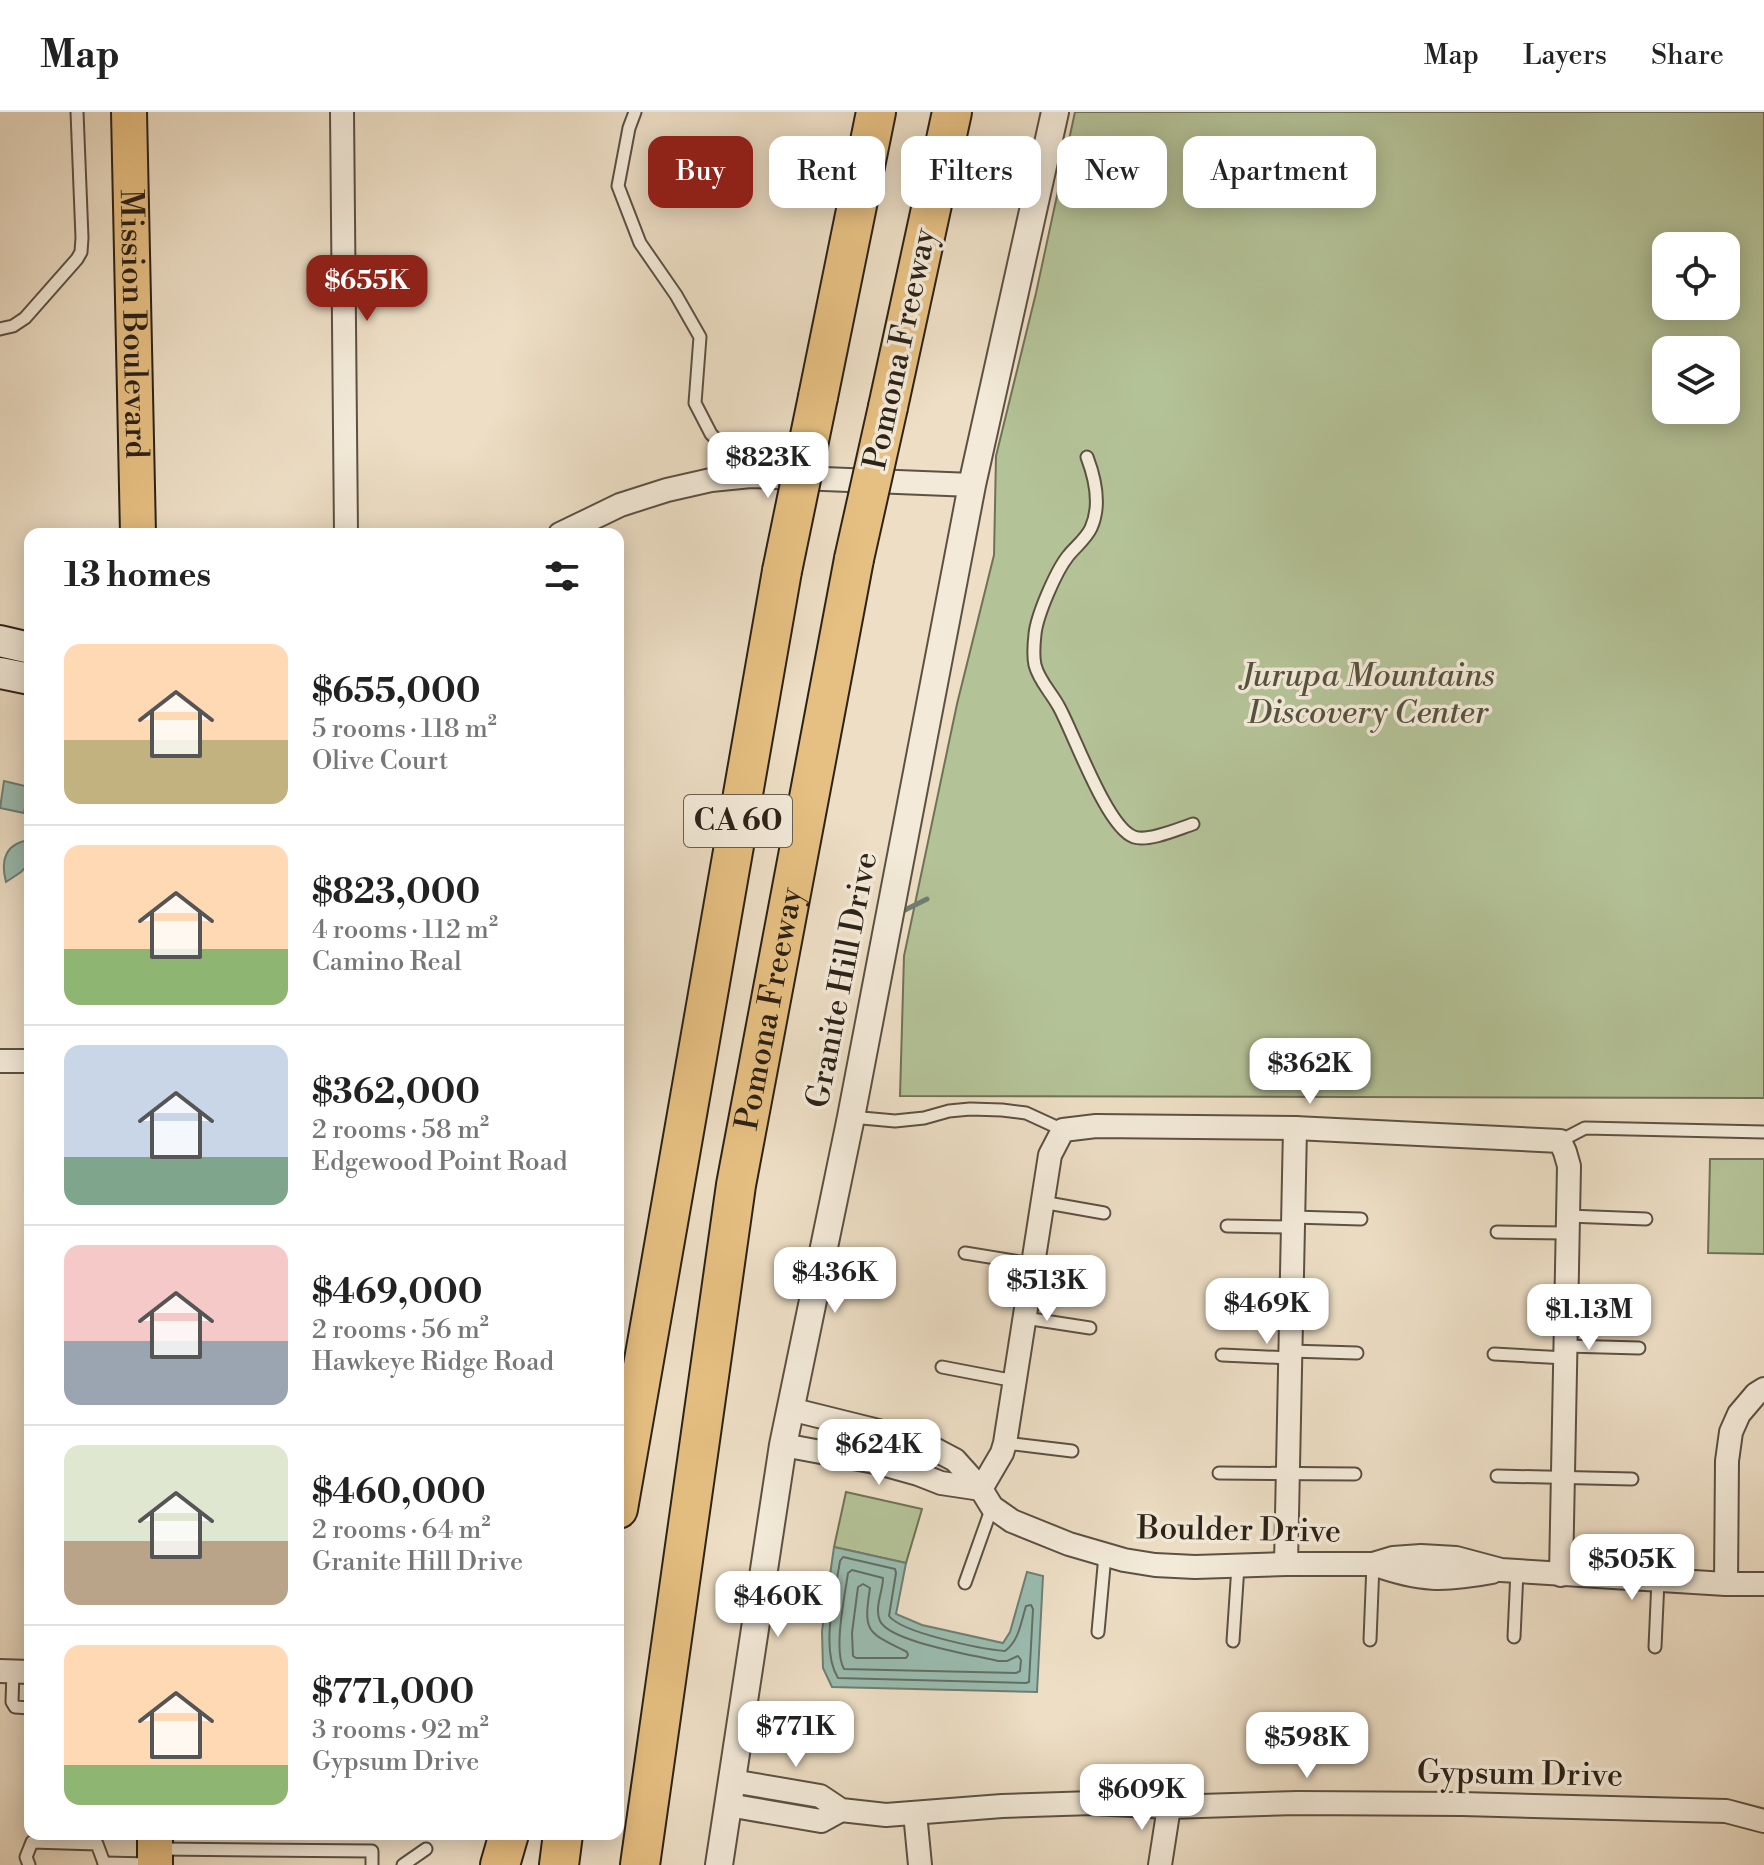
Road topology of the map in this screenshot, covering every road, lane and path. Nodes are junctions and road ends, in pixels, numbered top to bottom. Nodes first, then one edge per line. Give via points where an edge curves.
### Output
1 (77, 112) edge
2 (129, 112) edge
3 (342, 112) edge
4 (635, 112) edge
5 (876, 112) edge
6 (952, 112) edge
7 (1055, 112) edge
8 (0, 329) edge
9 (1087, 457) dead end
10 (751, 476) junction
11 (972, 485) junction
12 (138, 528) edge
13 (346, 528) edge
14 (572, 528) edge
15 (0, 641) edge
16 (24, 647) edge
17 (0, 673) edge
18 (24, 678) edge
19 (1193, 824) dead end
20 (0, 1061) edge
21 (24, 1061) edge
22 (851, 1117) junction
23 (1295, 1128) junction
24 (1063, 1130) junction
25 (1764, 1132) edge
26 (1560, 1141) junction
27 (1042, 1202) junction
28 (1104, 1213) dead end
29 (1361, 1219) dead end
30 (1646, 1219) dead end
31 (1293, 1222) junction
32 (1568, 1225) junction
33 (1227, 1226) dead end
34 (1497, 1232) dead end
35 (965, 1253) dead end
36 (1033, 1264) junction
37 (1025, 1318) junction
38 (1090, 1328) dead end
39 (648, 1344) junction
40 (1639, 1348) dead end
41 (1566, 1352) junction
42 (1357, 1353) dead end
43 (1290, 1354) junction
44 (1494, 1354) dead end
45 (1222, 1355) dead end
46 (942, 1367) dead end
47 (1015, 1381) junction
48 (1764, 1389) edge
49 (624, 1391) edge
50 (790, 1409) junction
51 (1005, 1443) junction
52 (783, 1445) junction
53 (930, 1447) junction
54 (1072, 1451) dead end
55 (1219, 1473) dead end
56 (1287, 1473) junction
57 (918, 1474) junction
58 (1355, 1474) dead end
59 (624, 1476) edge
60 (1497, 1476) dead end
61 (1564, 1478) junction
62 (1632, 1479) dead end
63 (986, 1498) junction
64 (1105, 1555) junction
65 (1286, 1564) junction
66 (1373, 1564) junction
67 (1238, 1566) junction
68 (1509, 1571) junction
69 (1561, 1575) junction
70 (1658, 1580) junction
71 (965, 1583) dead end
72 (1726, 1584) junction
73 (1764, 1584) edge
74 (1098, 1632) dead end
75 (1514, 1637) dead end
76 (1370, 1640) dead end
77 (1233, 1641) dead end
78 (1655, 1647) dead end
79 (14, 1672) edge
80 (24, 1708) edge
81 (730, 1793) junction
82 (1169, 1807) junction
83 (915, 1813) junction
84 (1764, 1821) edge
85 (507, 1840) edge
86 (562, 1840) edge
87 (426, 1849) dead end
88 (155, 1853) edge
89 (104, 1864) edge
90 (29, 1865) edge
91 (372, 1865) edge
92 (403, 1865) edge
93 (500, 1865) edge
94 (559, 1865) edge
95 (640, 1865) edge
96 (719, 1865) edge
97 (920, 1865) edge
98 (1160, 1865) edge

1 - 8 lane via 81,252 25,318
2 - 12 main road, Mission Boulevard
3 - 13 street
4 - 10 lane via 618,186 640,243 700,337 695,403 711,434
5 - 39 highway, Pomona Freeway / CA 60, bridge via 782,571
6 - 95 highway, Pomona Freeway / CA 60, bridge via 854,559 736,1185
7 - 11 street, Granite Hill Drive
9 - 19 lane via 1095,477 1091,529 1066,558 1047,596 1035,632 1034,662 1108,811 1123,830 1146,838
10 - 11 street
10 - 14 street via 667,490
11 - 22 street, Granite Hill Drive
15 - 16 main road
17 - 18 main road
20 - 21 street
22 - 24 lane via 895,1121 949,1111 1002,1110 1026,1113
22 - 50 street, Granite Hill Drive
23 - 24 street
23 - 26 street
23 - 31 street
24 - 27 street via 1050,1155
25 - 26 lane via 1585,1128
26 - 32 street via 1569,1166
27 - 28 lane
27 - 36 street
29 - 31 lane
30 - 32 lane
31 - 33 lane
31 - 43 street
32 - 34 lane
32 - 41 street
35 - 36 lane
36 - 37 street
37 - 38 lane
37 - 47 street
39 - 49 highway
39 - 59 highway, Pomona Freeway / CA 60
40 - 41 lane
41 - 44 lane
41 - 61 street
42 - 43 lane
43 - 45 lane
43 - 56 street
46 - 47 lane
47 - 51 street
48 - 72 street via 1739,1414 1731,1432
50 - 52 street, Granite Hill Drive
50 - 53 street, Boulder Drive
51 - 54 lane
51 - 63 street
52 - 57 street, Boulder Drive
52 - 81 street, Granite Hill Drive
53 - 57 street
53 - 63 street, Boulder Drive via 955,1460
55 - 56 lane
56 - 58 lane
56 - 65 street
57 - 63 street, Boulder Drive
60 - 61 lane
61 - 62 lane
61 - 69 street
63 - 64 street, Boulder Drive via 1012,1521
63 - 71 lane
64 - 67 street, Boulder Drive via 1155,1565
64 - 74 lane
65 - 66 street, Boulder Drive
65 - 67 street, Boulder Drive
66 - 68 street, Boulder Drive via 1436,1579
66 - 76 lane
67 - 77 lane
68 - 69 street, Boulder Drive
68 - 75 lane
69 - 70 street, Boulder Drive
70 - 72 street, Boulder Drive
70 - 78 lane
72 - 73 street, Boulder Drive
79 - 80 lane via 12,1702
81 - 83 street, Gypsum Drive via 821,1821 841,1810
81 - 96 street, Granite Hill Drive
82 - 83 street, Gypsum Drive via 1093,1803
82 - 84 street, Gypsum Drive via 1462,1804 1726,1811
82 - 98 street
83 - 97 street
85 - 93 highway
86 - 94 highway
87 - 92 lane
88 - 89 lane
88 - 91 lane via 372,1851
89 - 90 lane via 97,1844 32,1842 26,1857

